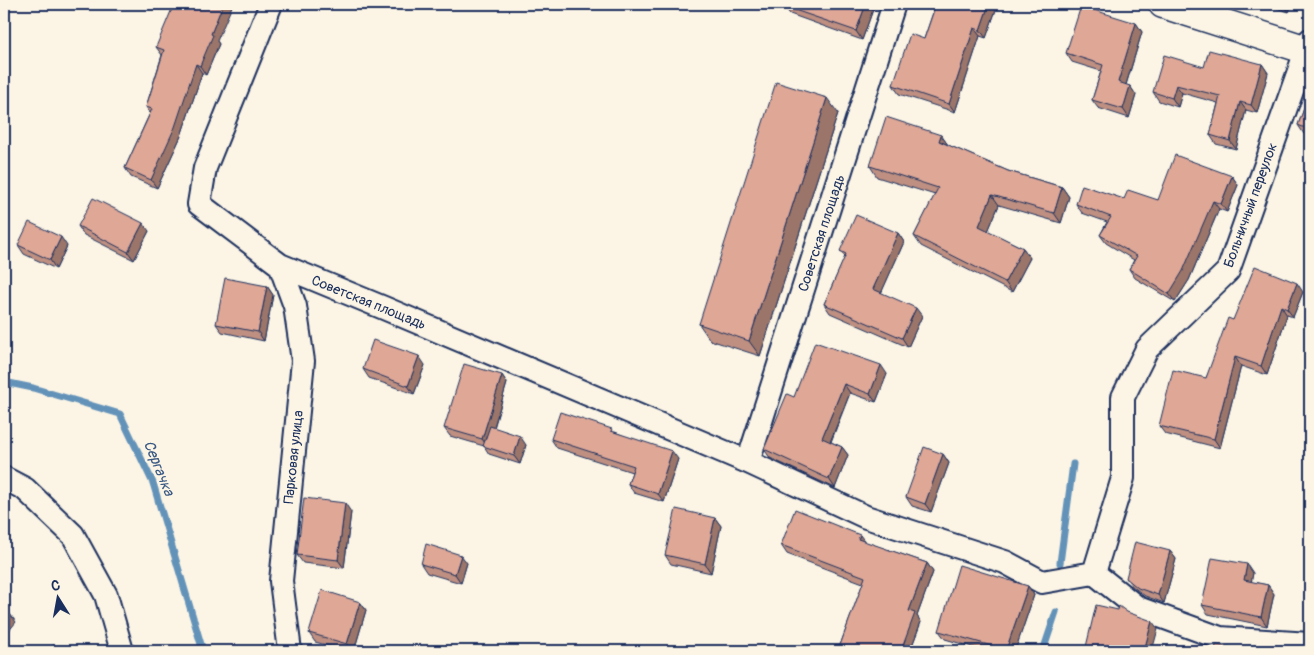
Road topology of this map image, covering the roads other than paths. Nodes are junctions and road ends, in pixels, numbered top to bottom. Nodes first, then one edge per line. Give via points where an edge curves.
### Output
1 (271, 4) edge
2 (894, 4) edge
3 (1163, 4) edge
4 (1309, 47) edge
5 (280, 266) junction
6 (748, 462) junction
7 (4, 478) edge
8 (1094, 573) junction
9 (1310, 644) edge
10 (122, 651) edge
11 (290, 651) edge

1 - 5 street, Советская площадь via 205,168 200,204
2 - 6 street, Советская площадь
3 - 4 main road
4 - 8 street, Больничный переулок via 1228,271 1147,349 1123,397 1124,478
5 - 6 street, Советская площадь
5 - 11 street, Парковая улица via 295,306 303,361 281,581
6 - 8 street, Советская площадь via 866,517 1005,562 1042,582
7 - 10 street via 25,489 73,535 106,595
8 - 9 street via 1138,608 1220,638

